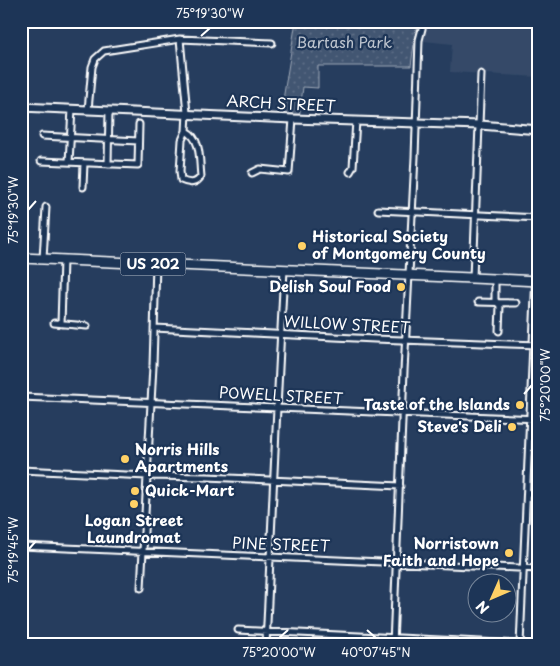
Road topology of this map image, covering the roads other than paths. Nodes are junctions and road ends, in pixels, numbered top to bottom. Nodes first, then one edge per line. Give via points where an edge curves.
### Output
1 (424, 21) edge
2 (180, 39) junction
3 (272, 43) dead end
4 (481, 74) dead end
5 (21, 106) edge
6 (72, 109) junction
7 (88, 110) junction
8 (109, 111) junction
9 (187, 113) junction
10 (293, 119) junction
11 (356, 121) junction
12 (416, 123) junction
13 (139, 124) dead end
14 (480, 125) junction
15 (539, 130) edge
16 (186, 131) junction
17 (42, 136) dead end
18 (71, 137) junction
19 (109, 139) junction
20 (138, 141) junction
21 (41, 161) dead end
22 (69, 162) junction
23 (84, 163) junction
24 (108, 164) junction
25 (350, 172) dead end
26 (252, 173) dead end
27 (83, 187) dead end
28 (539, 204) edge
29 (46, 207) dead end
30 (378, 210) dead end
31 (412, 212) junction
32 (475, 215) junction
33 (538, 218) edge
34 (21, 258) edge
35 (43, 259) junction
36 (63, 260) junction
37 (156, 264) junction
38 (284, 269) junction
39 (410, 275) junction
40 (473, 278) junction
41 (495, 279) junction
42 (537, 281) edge
43 (478, 302) dead end
44 (499, 303) junction
45 (516, 304) dead end
46 (54, 323) dead end
47 (61, 324) junction
48 (87, 326) dead end
49 (154, 328) junction
50 (499, 331) dead end
51 (280, 334) junction
52 (406, 340) junction
53 (536, 345) edge
54 (21, 397) edge
55 (151, 402) junction
56 (276, 408) junction
57 (403, 414) junction
58 (529, 419) junction
59 (539, 419) edge
60 (21, 470) edge
61 (147, 476) junction
62 (274, 481) junction
63 (400, 486) junction
64 (527, 493) junction
65 (539, 493) edge
66 (21, 546) edge
67 (144, 552) junction
68 (269, 557) junction
69 (396, 563) junction
70 (523, 569) junction
71 (539, 569) edge
72 (141, 588) dead end
73 (238, 630) dead end
74 (267, 632) junction
75 (393, 638) junction
76 (520, 644) edge
77 (266, 645) edge
78 (393, 645) edge
79 (539, 645) edge

1 - 12 street via 419,40
2 - 3 street
2 - 7 street via 104,52 98,56 92,67
2 - 9 street
4 - 14 street
5 - 6 street, ARCH STREET
6 - 7 street, ARCH STREET
6 - 18 street
7 - 8 street, ARCH STREET
8 - 9 street, ARCH STREET
8 - 19 street
9 - 10 street, ARCH STREET
9 - 16 street
10 - 11 street, ARCH STREET
10 - 26 street via 289,172 260,169
11 - 12 street, ARCH STREET
11 - 25 street
12 - 14 street, ARCH STREET
12 - 31 street
13 - 20 street
14 - 15 street, ARCH STREET
14 - 32 street
16 - 16 street via 182,140 180,171 181,180 186,183 200,180 201,176 197,142
17 - 18 street
18 - 19 street
18 - 22 street
19 - 20 street
19 - 24 street
20 - 24 street via 138,165
21 - 22 street
22 - 23 street
23 - 24 street
23 - 27 street
28 - 33 street
29 - 35 street
30 - 31 street
31 - 32 street
31 - 39 street
32 - 33 street
32 - 40 street
33 - 42 street
34 - 35 highway, US 202
35 - 36 highway, US 202
36 - 37 highway, US 202
36 - 47 street
37 - 38 highway, US 202
37 - 49 street
38 - 39 highway, US 202
38 - 51 street
39 - 40 highway, US 202
39 - 52 street
40 - 41 highway, US 202
41 - 42 highway, US 202
41 - 44 street via 495,300
42 - 53 street
43 - 44 street
44 - 45 street
44 - 50 street
46 - 47 street
47 - 48 street
49 - 51 street, WILLOW STREET
49 - 55 street
51 - 52 street, WILLOW STREET
51 - 56 street
52 - 53 street, WILLOW STREET
52 - 57 street
53 - 58 street
54 - 55 street, POWELL STREET
55 - 56 street, POWELL STREET
55 - 61 street
56 - 57 street, POWELL STREET
56 - 62 street
57 - 58 street, POWELL STREET
57 - 63 street
58 - 59 street, POWELL STREET
58 - 64 street
60 - 61 street
61 - 62 street
61 - 67 street
62 - 63 street
62 - 68 street
63 - 69 street
64 - 65 street
64 - 70 street
66 - 67 street, PINE STREET
67 - 68 street, PINE STREET
67 - 72 street
68 - 69 street, PINE STREET
68 - 74 street
69 - 70 street, PINE STREET
69 - 75 street
70 - 71 street, PINE STREET
70 - 76 street
73 - 74 street
74 - 75 street
74 - 77 street
75 - 76 street
75 - 78 street
76 - 79 street

